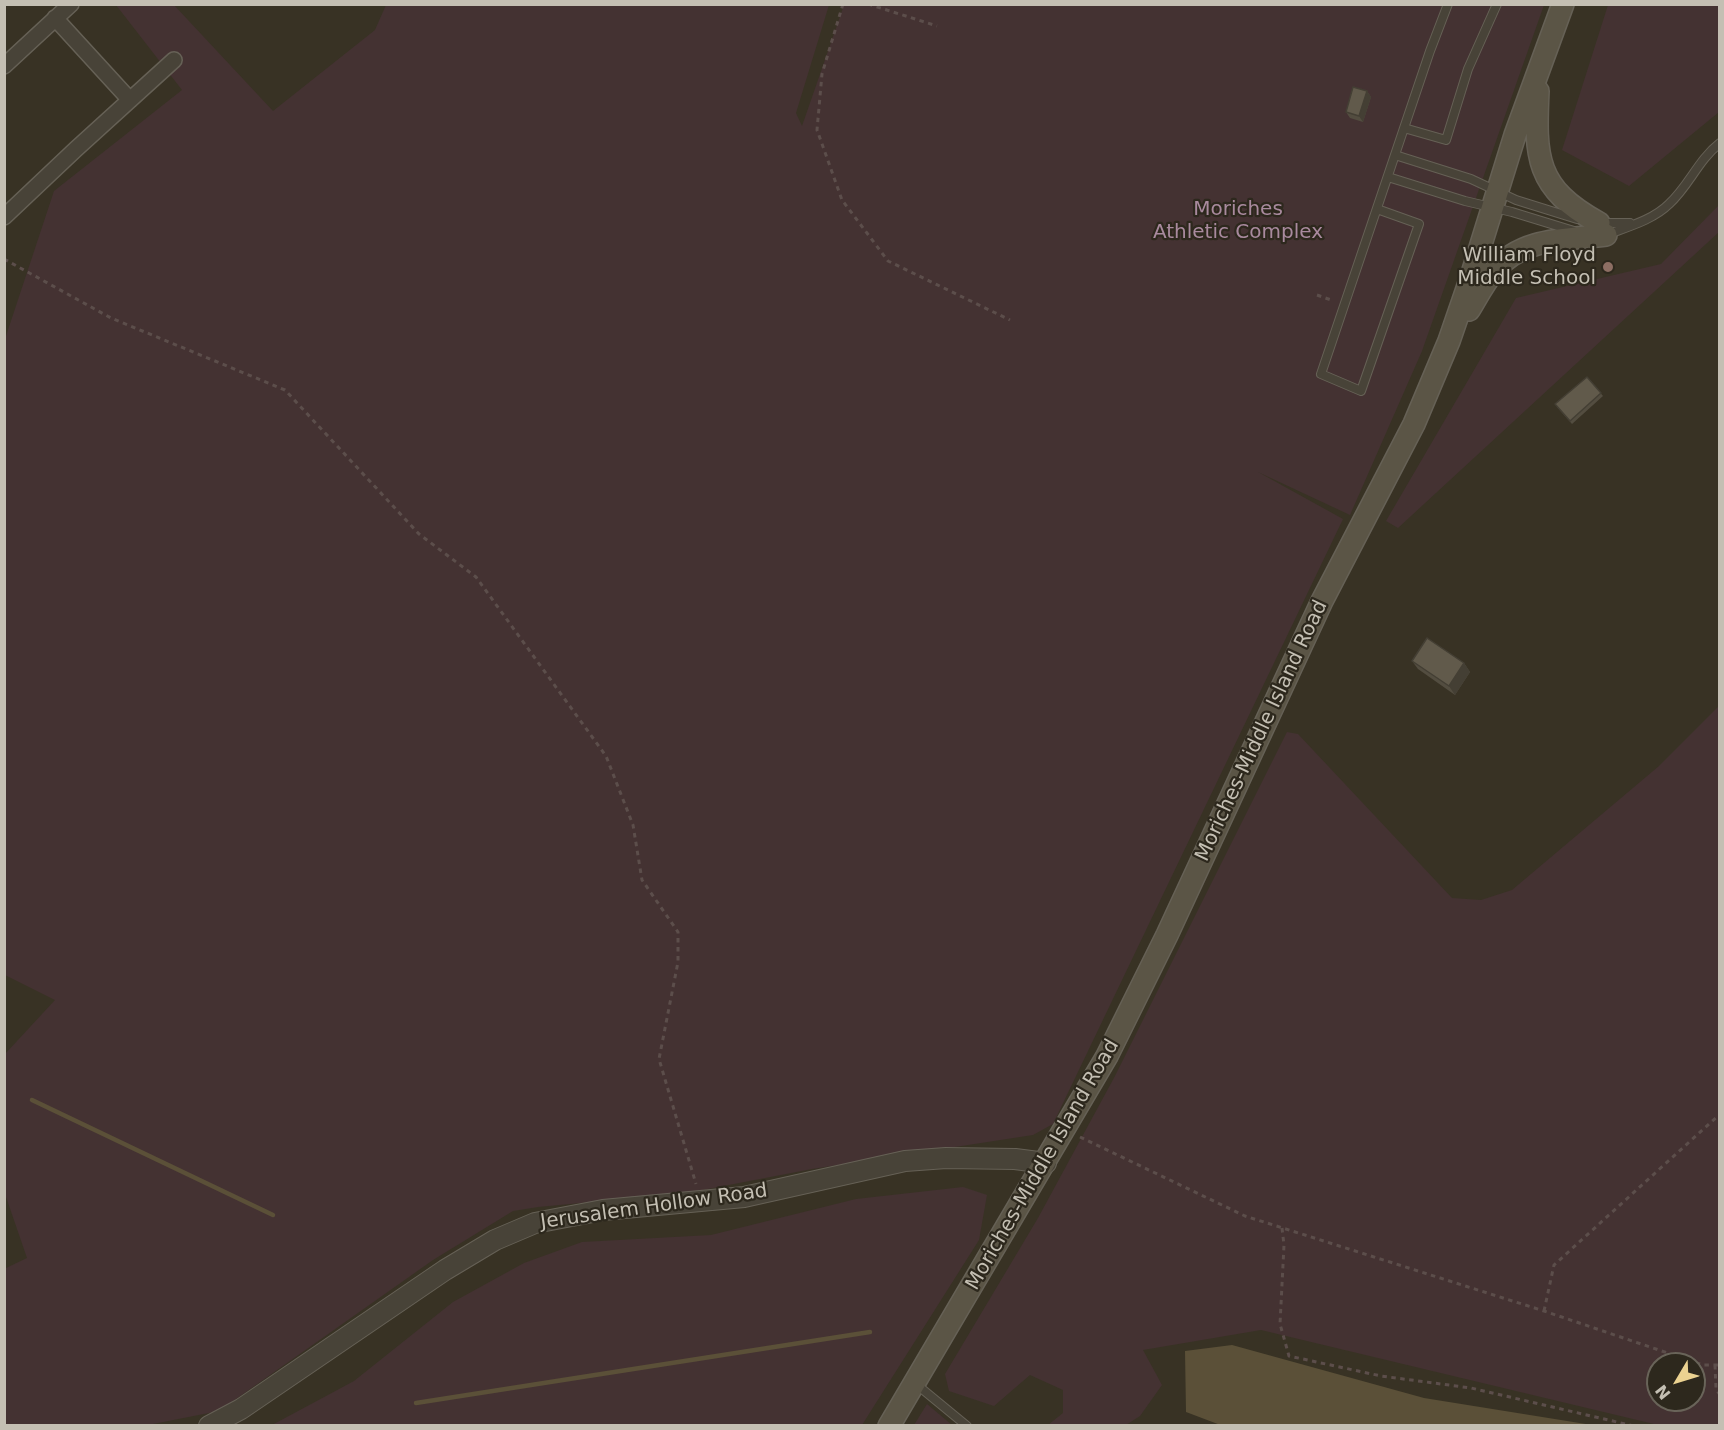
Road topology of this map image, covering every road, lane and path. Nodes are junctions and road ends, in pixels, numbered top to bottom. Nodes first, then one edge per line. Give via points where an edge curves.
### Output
1 (71, 4) edge
2 (843, 4) edge
3 (868, 4) edge
4 (1448, 4) edge
5 (1497, 4) edge
6 (1563, 4) edge
7 (56, 18) junction
8 (937, 26) dead end
9 (174, 60) dead end
10 (4, 66) edge
11 (1539, 66) junction
12 (130, 100) junction
13 (1404, 128) junction
14 (1719, 142) edge
15 (1395, 155) junction
16 (1388, 177) junction
17 (1495, 200) junction
18 (1377, 209) junction
19 (4, 217) edge
20 (1635, 223) junction
21 (1602, 229) junction
22 (4, 259) edge
23 (1317, 295) dead end
24 (1344, 305) junction
25 (1010, 320) dead end
26 (1449, 341) junction
27 (1719, 1114) edge
28 (1064, 1133) junction
29 (1046, 1163) junction
30 (701, 1201) junction
31 (1282, 1228) junction
32 (1544, 1311) junction
33 (1717, 1365) edge
34 (915, 1383) junction
35 (1719, 1395) edge
36 (209, 1425) edge
37 (889, 1425) edge
38 (967, 1425) edge
39 (1634, 1425) edge

1 - 7 street
2 - 25 path via 822,74 817,130 842,200 888,261
3 - 8 path
4 - 13 lane
5 - 13 lane via 1468,69 1446,140
6 - 11 main road, Moriches-Middle Island Road
7 - 10 street
7 - 12 street
9 - 12 street
11 - 17 main road, Moriches-Middle Island Road
11 - 21 main road via 1538,155 1557,192
12 - 19 street
13 - 15 lane
14 - 20 lane via 1670,203
15 - 16 lane
15 - 17 lane via 1471,179
16 - 17 lane via 1465,201
16 - 18 lane
17 - 21 lane via 1516,200
17 - 21 lane via 1571,230
17 - 26 main road, Moriches-Middle Island Road
18 - 24 lane
18 - 24 lane via 1419,224 1361,392 1320,374
20 - 21 lane
20 - 21 lane
21 - 26 main road via 1519,250 1492,273
22 - 30 path via 111,318 285,390 419,534 476,577 606,756 633,825 642,880 678,933 678,962 659,1059
23 - 24 path
26 - 28 main road, Moriches-Middle Island Road via 1414,424 1322,601 1148,975
27 - 32 path via 1554,1265
28 - 29 main road, Moriches-Middle Island Road
28 - 31 path via 1078,1136 1245,1216
29 - 30 street, Jerusalem Hollow Road via 1022,1159 906,1161 762,1194
29 - 34 main road, Moriches-Middle Island Road
30 - 36 street, Jerusalem Hollow Road via 567,1215 509,1233 445,1270 241,1409
31 - 32 path
31 - 39 path via 1280,1324 1289,1356 1381,1376 1471,1388
32 - 33 path via 1703,1365
33 - 35 path
34 - 37 main road, Moriches-Middle Island Road
34 - 38 lane

